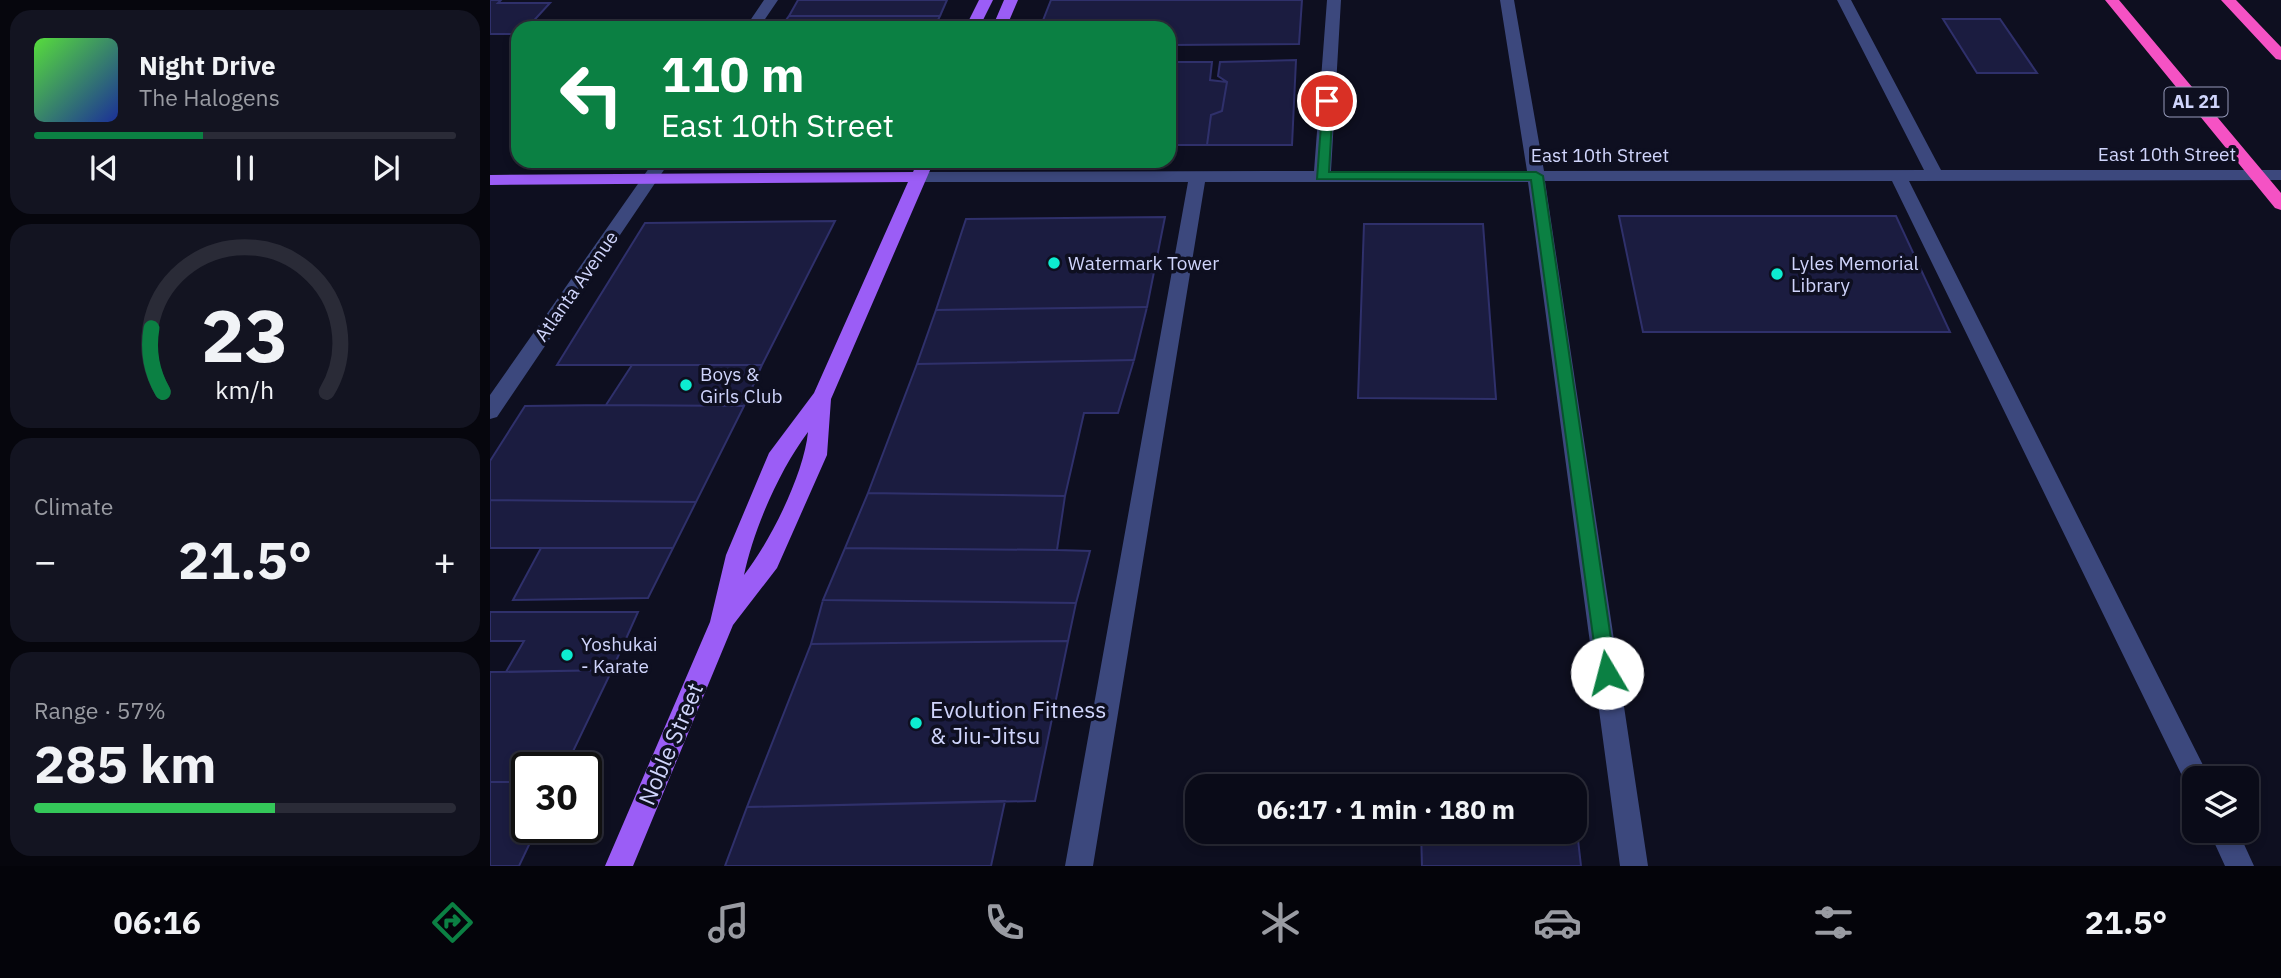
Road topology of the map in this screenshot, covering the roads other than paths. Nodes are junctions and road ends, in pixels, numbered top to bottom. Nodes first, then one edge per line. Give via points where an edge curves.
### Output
1 (771, 0) edge
2 (986, 0) edge
3 (1011, 0) edge
4 (1335, 0) edge
5 (1507, 0) edge
6 (1843, 0) edge
7 (2112, 0) edge
8 (2228, 0) edge
9 (757, 21) edge
10 (976, 21) edge
11 (1002, 21) edge
12 (2281, 56) edge
13 (657, 168) edge
14 (922, 169) edge
15 (2257, 175) junction
16 (2281, 175) edge
17 (1198, 176) junction
18 (1322, 176) junction
19 (1536, 176) junction
20 (1898, 176) junction
21 (1935, 176) junction
22 (490, 180) edge
23 (649, 180) junction
24 (2281, 204) edge
25 (822, 397) junction
26 (490, 411) edge
27 (722, 622) junction
28 (2191, 766) edge
29 (2229, 843) edge
30 (619, 866) edge
31 (1079, 866) edge
32 (1634, 866) edge
33 (2240, 866) edge

1 - 9 street
2 - 10 main road
3 - 11 main road
4 - 18 street
5 - 19 street
6 - 21 street
7 - 15 highway, AL 21
8 - 12 highway
13 - 23 street, Atlanta Avenue
14 - 17 street, East 10th Street
14 - 23 main road
14 - 25 main road, Noble Street
15 - 16 street, East 10th Street
15 - 21 street, East 10th Street
15 - 24 highway, AL 21
17 - 18 street, East 10th Street
17 - 31 street
18 - 19 street, East 10th Street
19 - 20 street, East 10th Street
19 - 32 street
20 - 21 street, East 10th Street
20 - 28 street
22 - 23 main road
23 - 26 street, Atlanta Avenue
25 - 27 main road, Noble Street via 780,453 737,555
25 - 27 main road, Noble Street via 816,455 769,561
27 - 30 main road, Noble Street
29 - 33 street

